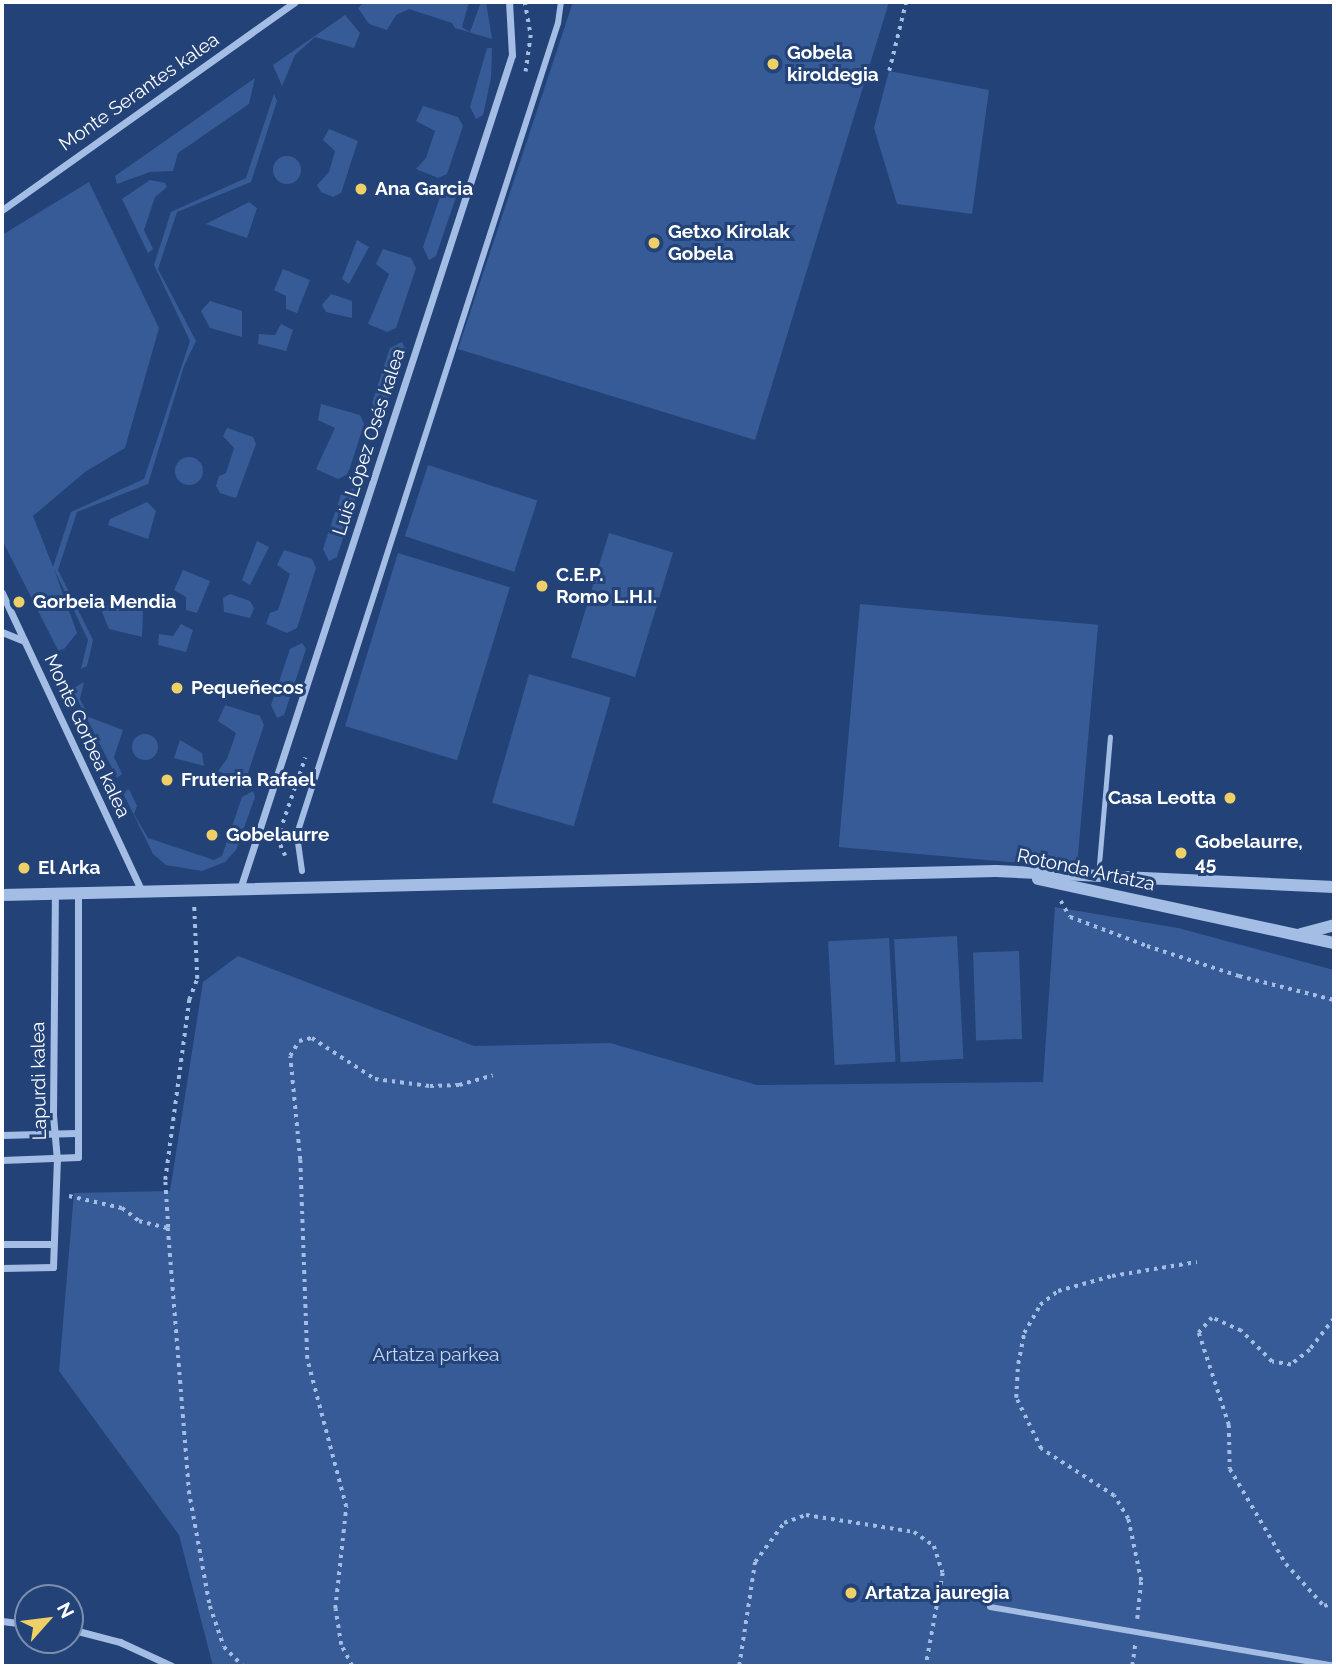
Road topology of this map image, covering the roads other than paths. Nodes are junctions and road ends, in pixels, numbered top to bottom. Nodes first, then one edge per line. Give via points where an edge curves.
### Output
1 (295, 2) edge
2 (509, 2) edge
3 (561, 2) edge
4 (2, 210) edge
5 (2, 593) edge
6 (2, 632) edge
7 (24, 641) junction
8 (1110, 737) dead end
9 (302, 871) dead end
10 (996, 871) junction
11 (1098, 876) junction
12 (1334, 887) edge
13 (240, 890) junction
14 (142, 892) junction
15 (55, 894) junction
16 (78, 894) junction
17 (2, 895) edge
18 (1334, 925) edge
19 (1301, 934) junction
20 (1334, 943) edge
21 (53, 1133) junction
22 (76, 1133) junction
23 (2, 1135) edge
24 (2, 1160) edge
25 (57, 1160) junction
26 (2, 1244) edge
27 (53, 1244) junction
28 (2, 1268) edge
29 (990, 1606) dead end
30 (84, 1633) edge
31 (172, 1666) edge
32 (1334, 1666) edge

1 - 4 street, Monte Serantes kalea
2 - 13 street, Luis López Osés kalea via 512,55
3 - 9 street via 297,834
5 - 7 street, Monte Gorbea kalea
6 - 7 street
7 - 14 street, Monte Gorbea kalea
8 - 11 lane
10 - 11 street, Rotonda Artatza
10 - 13 street
10 - 19 street, Rotonda Artatza
11 - 12 street, Rotonda Artatza
13 - 14 street
14 - 16 street
15 - 16 street
15 - 17 street
15 - 21 street, Lapurdi kalea
16 - 22 street, Lapurdi kalea
18 - 19 street
19 - 20 street, Rotonda Artatza
21 - 22 street
21 - 23 street
21 - 25 street, Lapurdi kalea
22 - 25 street, Lapurdi kalea via 78,1157
24 - 25 street
25 - 27 street, Lapurdi kalea
26 - 27 street
27 - 28 street, Lapurdi kalea via 53,1267
29 - 32 street
30 - 31 street via 120,1642

